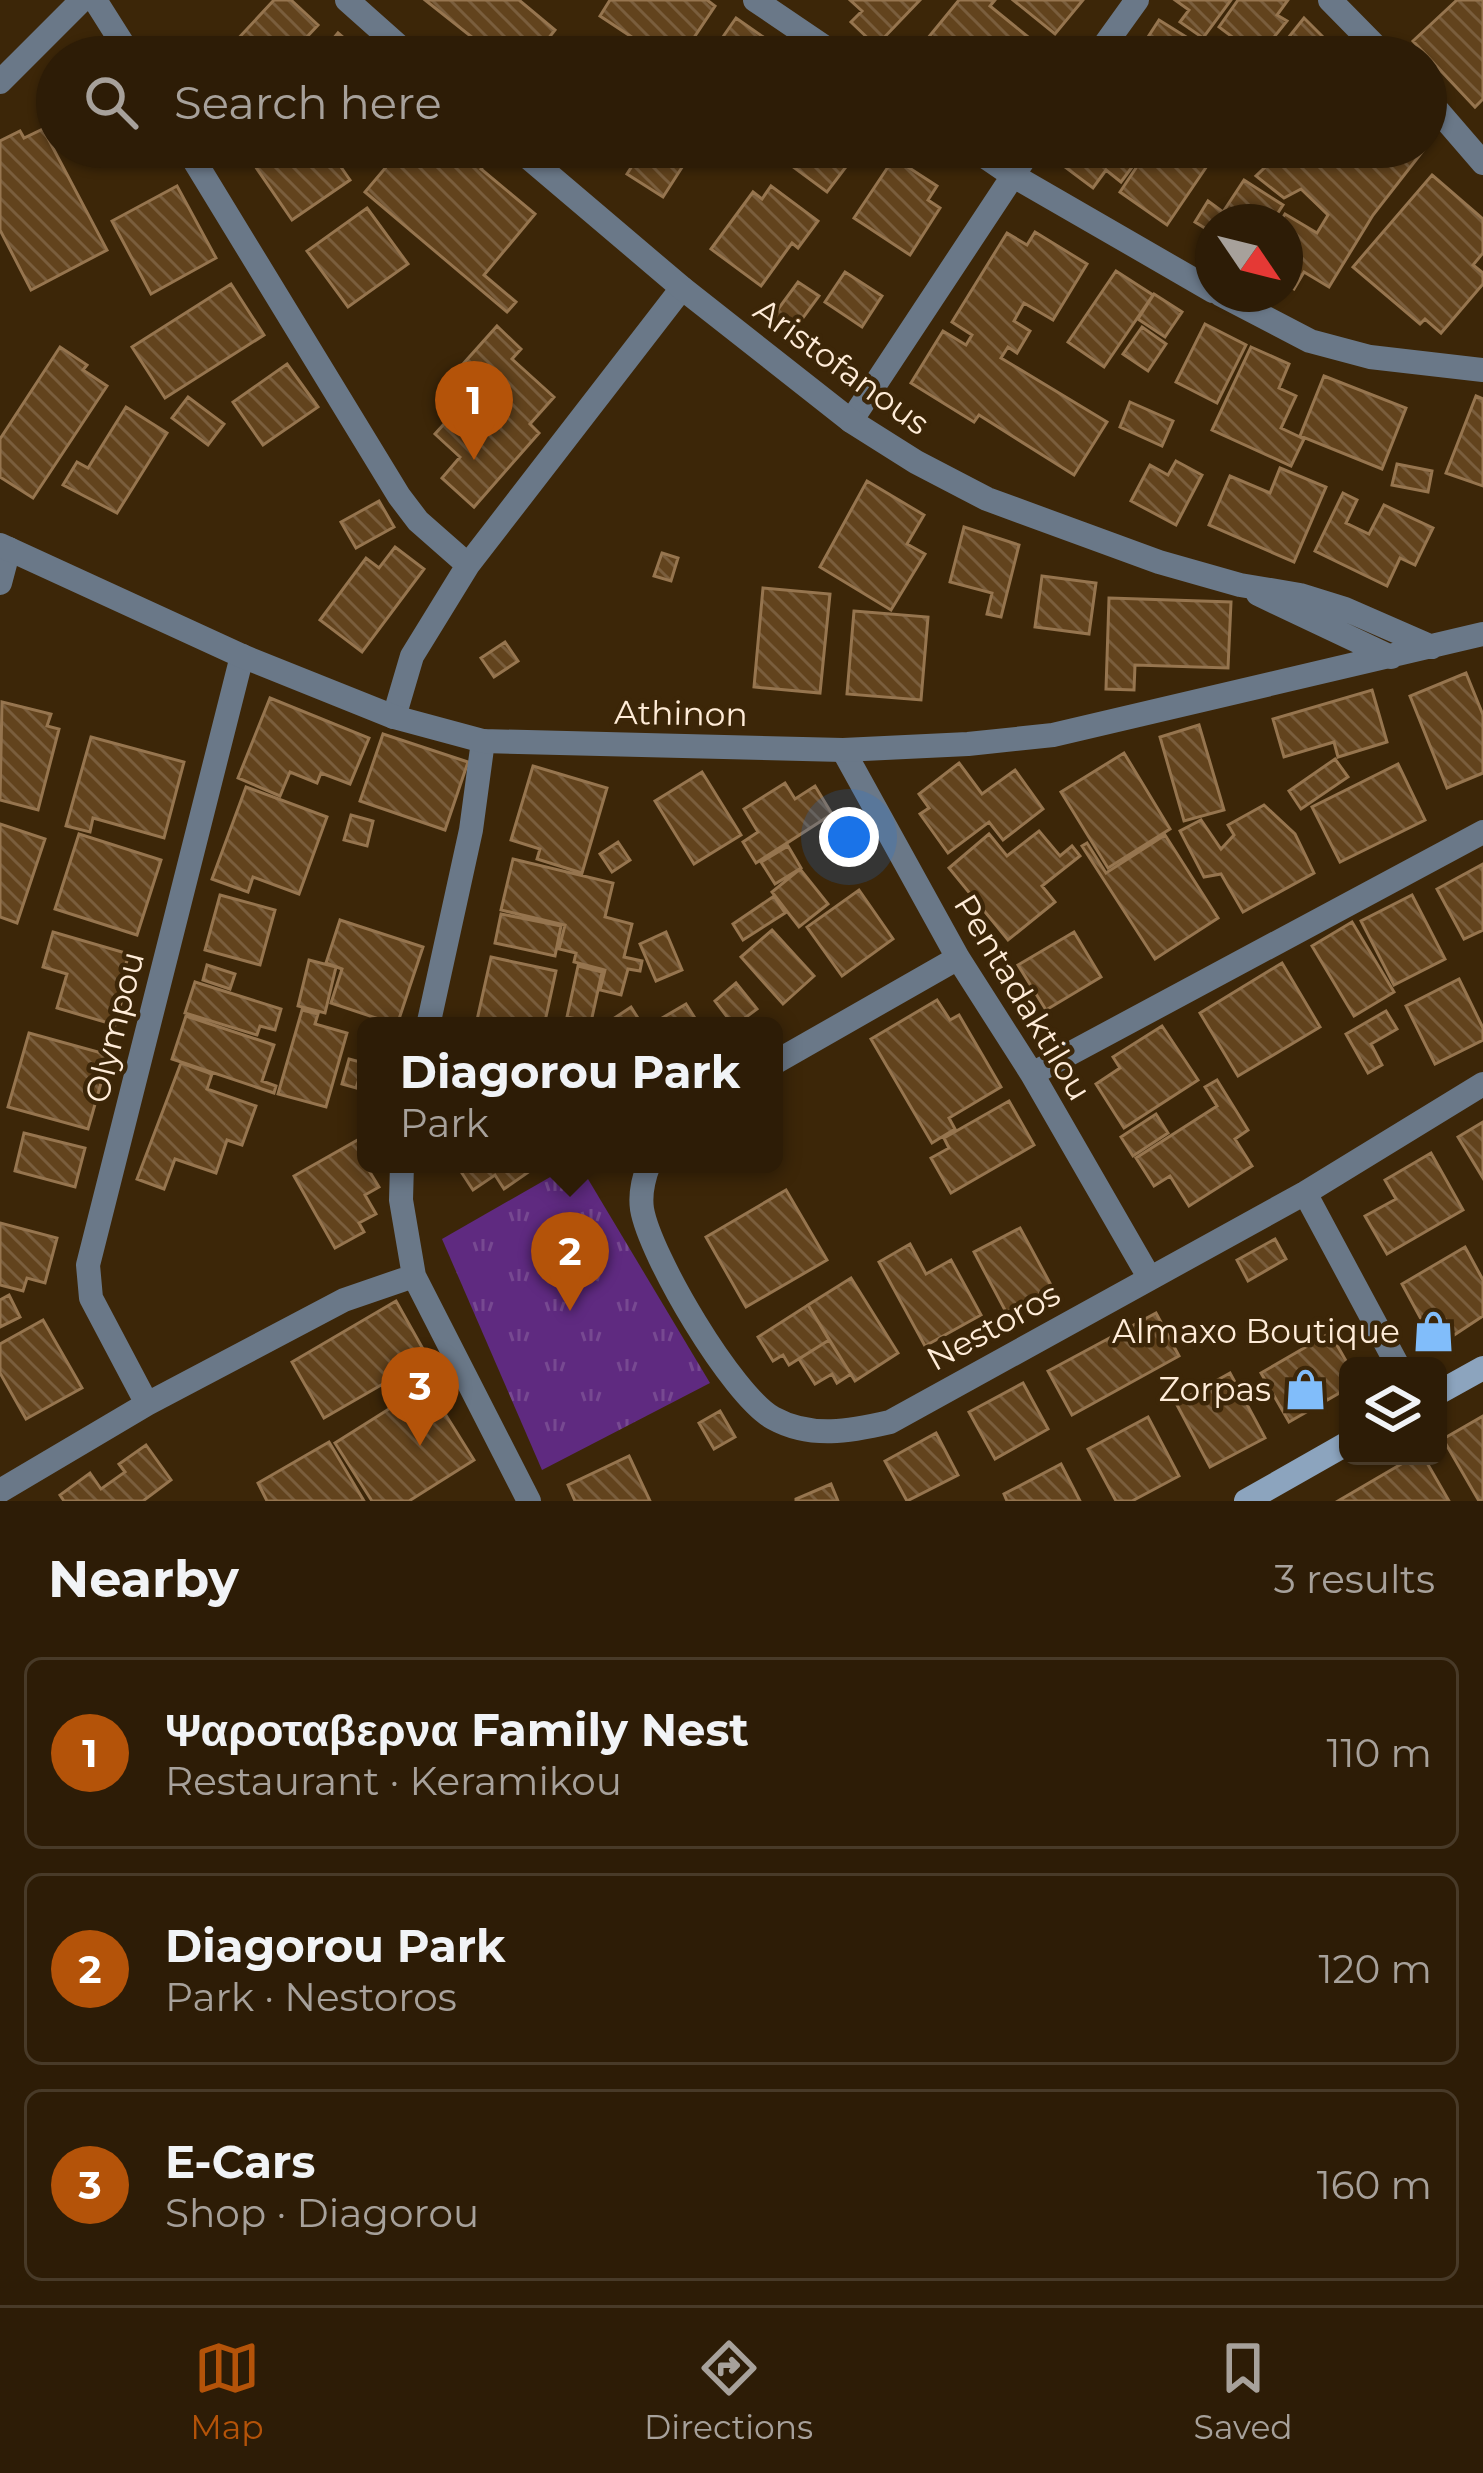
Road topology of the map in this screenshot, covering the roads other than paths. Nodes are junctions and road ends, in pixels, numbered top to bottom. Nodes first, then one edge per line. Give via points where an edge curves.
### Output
1 (82, 0) edge
2 (95, 0) edge
3 (347, 0) edge
4 (755, 0) edge
5 (1137, 0) edge
6 (1330, 0) edge
7 (46, 36) edge
8 (118, 36) edge
9 (387, 36) edge
10 (808, 36) edge
11 (1111, 36) edge
12 (1365, 36) edge
13 (36, 46) edge
14 (0, 82) edge
15 (1447, 122) edge
16 (1483, 163) edge
17 (199, 168) edge
18 (541, 168) edge
19 (1002, 168) edge
20 (1017, 168) edge
21 (1012, 175) junction
22 (1195, 280) edge
23 (682, 288) junction
24 (1254, 312) edge
25 (1483, 370) edge
26 (851, 422) junction
27 (5, 547) edge
28 (469, 565) junction
29 (0, 583) edge
30 (1240, 585) junction
31 (1483, 634) edge
32 (1432, 646) junction
33 (242, 656) junction
34 (1391, 657) junction
35 (394, 717) junction
36 (483, 741) junction
37 (842, 750) junction
38 (1483, 832) edge
39 (958, 958) junction
40 (430, 1017) edge
41 (783, 1058) edge
42 (1032, 1073) junction
43 (1483, 1084) edge
44 (402, 1173) edge
45 (646, 1173) edge
46 (1305, 1193) junction
47 (415, 1276) junction
48 (1149, 1276) junction
49 (1393, 1357) edge
50 (1483, 1369) edge
51 (1447, 1388) edge
52 (147, 1404) junction
53 (1339, 1448) edge
54 (0, 1491) edge
55 (525, 1499) edge
56 (1246, 1501) edge

1 - 7 street
2 - 8 street
3 - 9 street
4 - 10 street
5 - 11 street
6 - 12 street
13 - 14 street
15 - 16 street
17 - 28 street via 399,496
18 - 23 street, Aristofanous
19 - 21 street
20 - 21 street
21 - 22 street
21 - 26 street
23 - 26 street, Aristofanous
23 - 28 street
24 - 25 street via 1310,341 1370,357
26 - 30 street, Aristofanous via 988,499
27 - 29 street
27 - 33 street, Athinon
28 - 35 street via 412,656
30 - 32 street, Aristofanous via 1345,609
30 - 34 street, Aristofanous
31 - 32 street, Athinon
32 - 34 street, Athinon
33 - 35 street, Athinon
33 - 52 street, Olympou via 88,1265 91,1298
34 - 37 street, Athinon via 1053,735
35 - 36 street, Athinon
36 - 37 street, Athinon
36 - 40 street
37 - 39 street, Pentadaktilou
38 - 42 street
39 - 41 street
39 - 42 street, Pentadaktilou
42 - 48 street, Pentadaktilou
43 - 46 street, Nestoros
44 - 47 street
45 - 48 street, Nestoros via 641,1204 650,1237 707,1338 742,1393 772,1418 804,1430 890,1422
46 - 48 street, Nestoros
46 - 49 street
47 - 52 street via 360,1292
47 - 55 street
50 - 51 main road
52 - 54 street
53 - 56 main road

